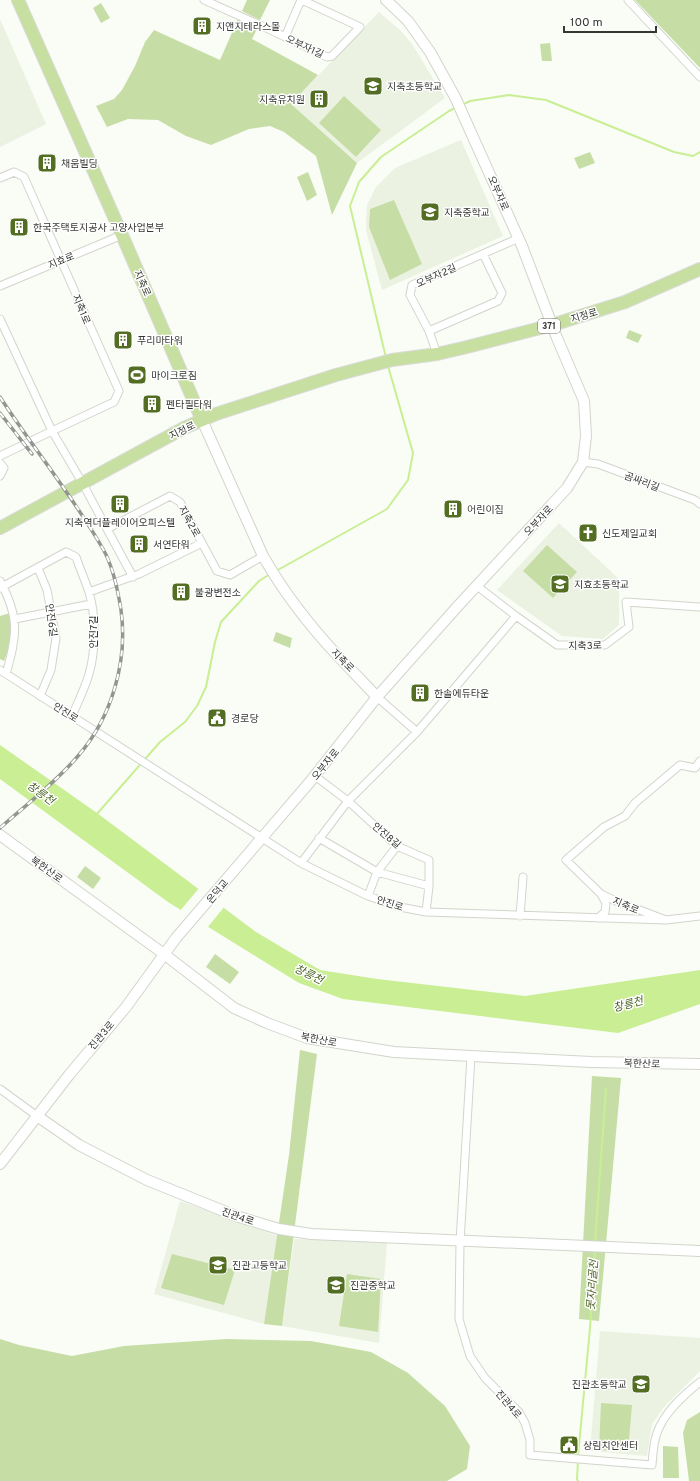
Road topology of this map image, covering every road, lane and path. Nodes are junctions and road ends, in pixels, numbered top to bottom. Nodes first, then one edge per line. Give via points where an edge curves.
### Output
1 (18, 0) edge
2 (204, 0) edge
3 (301, 0) edge
4 (386, 0) edge
5 (628, 0) edge
6 (285, 37) junction
7 (700, 77) edge
8 (0, 178) edge
9 (122, 235) junction
10 (519, 238) junction
11 (483, 254) junction
12 (61, 260) junction
13 (700, 269) edge
14 (0, 286) edge
15 (0, 319) edge
16 (552, 325) junction
17 (429, 331) junction
18 (438, 354) junction
19 (202, 420) junction
20 (52, 431) junction
21 (0, 456) edge
22 (583, 462) junction
23 (0, 463) edge
24 (0, 476) edge
25 (83, 484) junction
26 (698, 500) edge
27 (0, 528) edge
28 (107, 529) junction
29 (202, 543) junction
30 (265, 561) junction
31 (38, 568) junction
32 (133, 577) junction
33 (1, 585) edge
34 (477, 586) junction
35 (89, 592) junction
36 (91, 604) junction
37 (700, 607) edge
38 (52, 612) junction
39 (516, 616) junction
40 (15, 619) junction
41 (3, 672) edge
42 (40, 696) junction
43 (378, 697) junction
44 (72, 716) junction
45 (417, 732) junction
46 (700, 761) edge
47 (314, 776) junction
48 (348, 801) junction
49 (0, 835) edge
50 (262, 838) junction
51 (320, 838) junction
52 (397, 846) junction
53 (245, 857) joint
54 (301, 863) junction
55 (377, 872) junction
56 (523, 877) dead end
57 (429, 886) junction
58 (601, 894) junction
59 (368, 896) junction
60 (426, 912) junction
61 (520, 916) junction
62 (700, 916) edge
63 (598, 918) junction
64 (666, 920) junction
65 (164, 954) junction
66 (471, 1056) junction
67 (700, 1064) edge
68 (0, 1089) edge
69 (38, 1116) junction
70 (0, 1164) edge
71 (460, 1242) junction
72 (700, 1251) edge
73 (700, 1382) edge

1 - 9 main road, 지축로
2 - 6 street, 오부자1길
3 - 6 street
3 - 6 street, 오부자1길 via 360,27 332,56 327,57
4 - 10 main road, 오부자로 via 408,21 430,52 463,114
5 - 7 street
8 - 12 street, 지축1로 via 14,172 24,176
9 - 12 street, 지효로
9 - 19 main road, 지축로
10 - 11 street, 오부자2길
10 - 16 main road, 오부자로
11 - 17 street via 502,293 498,301
11 - 17 street, 오부자2길 via 412,285 410,294
12 - 14 street, 지효로
12 - 20 street, 지축1로 via 119,391 114,402
13 - 16 main road, 지정로 / 371 via 625,302
15 - 20 street
16 - 18 main road, 지정로 / 371
16 - 22 main road, 오부자로 via 584,401 586,436
17 - 18 street, 오부자2길
18 - 19 main road, 지정로 / 371 via 392,360 326,378
19 - 25 main road, 지정로
19 - 30 main road, 지축로
20 - 21 street, 지축1로
20 - 25 street
22 - 26 street, 곰싸리길 via 598,464
22 - 34 main road, 오부자로 via 567,488
23 - 24 street via 4,468
25 - 27 main road, 지정로
25 - 28 street
28 - 29 street, 지축2로 via 170,496 180,502
28 - 32 street
29 - 30 street, 지축2로 via 217,571 230,575
29 - 32 street
30 - 43 main road, 지축로 via 310,624
31 - 33 street
31 - 35 street, 안진7길 via 66,552 76,557
31 - 38 street, 안진6길
32 - 35 street
33 - 40 street
34 - 39 street, 지축3로
34 - 43 main road, 오부자로
35 - 36 street, 안진7길
36 - 38 street
36 - 44 street, 안진7길 via 94,645 90,672
37 - 39 street, 지축3로 via 626,602 629,627 606,645 557,645
38 - 40 street
38 - 42 street, 안진6길 via 56,638 51,670
39 - 45 street
40 - 41 street via 13,650
41 - 42 street, 안진로
42 - 44 street, 안진로
43 - 45 street, 지축로
43 - 47 main road, 오부자로
44 - 50 street, 안진로
45 - 48 street
46 - 58 street, 지축로 via 695,768 680,765 635,803 625,816 604,827 566,860
47 - 48 street, 안진8길
47 - 50 main road, 오부자로
48 - 51 street
48 - 52 street, 안진8길
49 - 65 main road, 북한산로
50 - 53 main road, 오부자로
50 - 54 street, 안진로
51 - 54 street
51 - 55 street
52 - 55 street
52 - 57 street, 안진8길 via 429,860
53 - 65 main road, 은덕교
54 - 59 street, 안진로
55 - 57 street
55 - 59 street
56 - 61 street
57 - 60 street, 안진8길
58 - 63 street via 606,903 605,912
58 - 64 street, 지축로
59 - 60 street, 안진로 via 400,907
60 - 61 street, 안진로
61 - 63 street, 안진로
62 - 64 street, 지축로
63 - 64 street, 안진로
65 - 66 main road, 북한산로 via 234,1008 307,1038 394,1052
65 - 69 main road, 진관3로
66 - 67 main road, 북한산로
66 - 71 street
68 - 69 street
69 - 70 main road, 진관3로
69 - 71 main road, 진관4로 via 79,1145 147,1180 275,1228 311,1234
71 - 72 main road, 진관4로
71 - 73 street, 진관4로 via 459,1319 470,1356 485,1378 518,1412 525,1423 530,1440 530,1455 652,1465 654,1443 660,1426 674,1406

